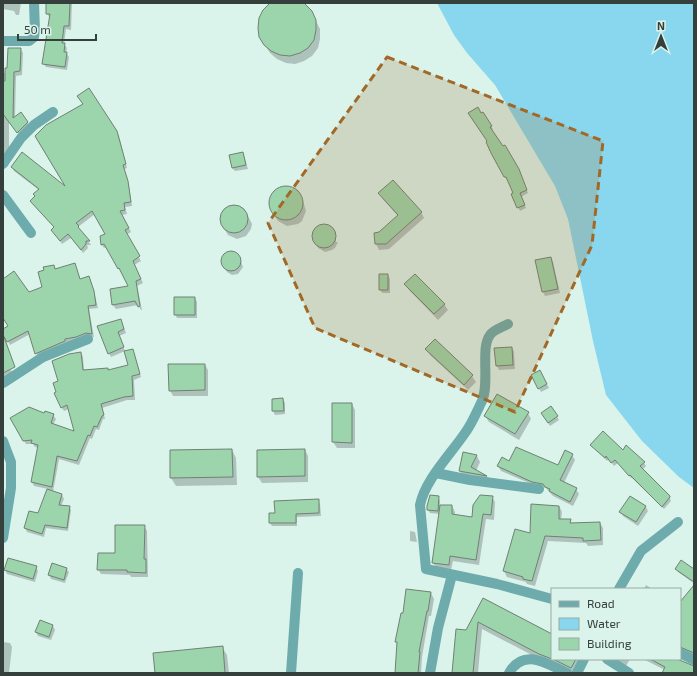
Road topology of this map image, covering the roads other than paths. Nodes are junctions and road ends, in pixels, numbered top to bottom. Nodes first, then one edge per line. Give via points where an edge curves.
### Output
1 (34, 3) edge
2 (3, 41) edge
3 (53, 112) dead end
4 (3, 164) edge
5 (3, 195) edge
6 (31, 233) dead end
7 (508, 324) dead end
8 (88, 339) dead end
9 (3, 383) edge
10 (3, 440) edge
11 (436, 473) junction
12 (539, 489) dead end
13 (678, 522) dead end
14 (3, 539) edge
15 (298, 573) dead end
16 (452, 575) junction
17 (620, 588) edge
18 (551, 599) edge
19 (681, 654) edge
20 (584, 660) edge
21 (609, 660) edge
22 (694, 660) edge
23 (291, 673) edge
24 (430, 673) edge
25 (509, 673) edge
26 (567, 673) edge
27 (577, 673) edge
28 (629, 673) edge

1 - 2 street via 34,37 29,41
3 - 4 street via 21,138
5 - 6 street
7 - 11 street via 491,333 486,341 483,400 466,432
8 - 9 street via 43,357
10 - 14 street via 11,462 11,488
11 - 12 street
11 - 16 street via 421,497 420,505 426,569
13 - 17 street via 641,551
15 - 23 street
16 - 18 street
16 - 24 street via 438,628
19 - 22 street
20 - 27 street
21 - 28 street
25 - 26 street via 513,666 524,659 536,658

